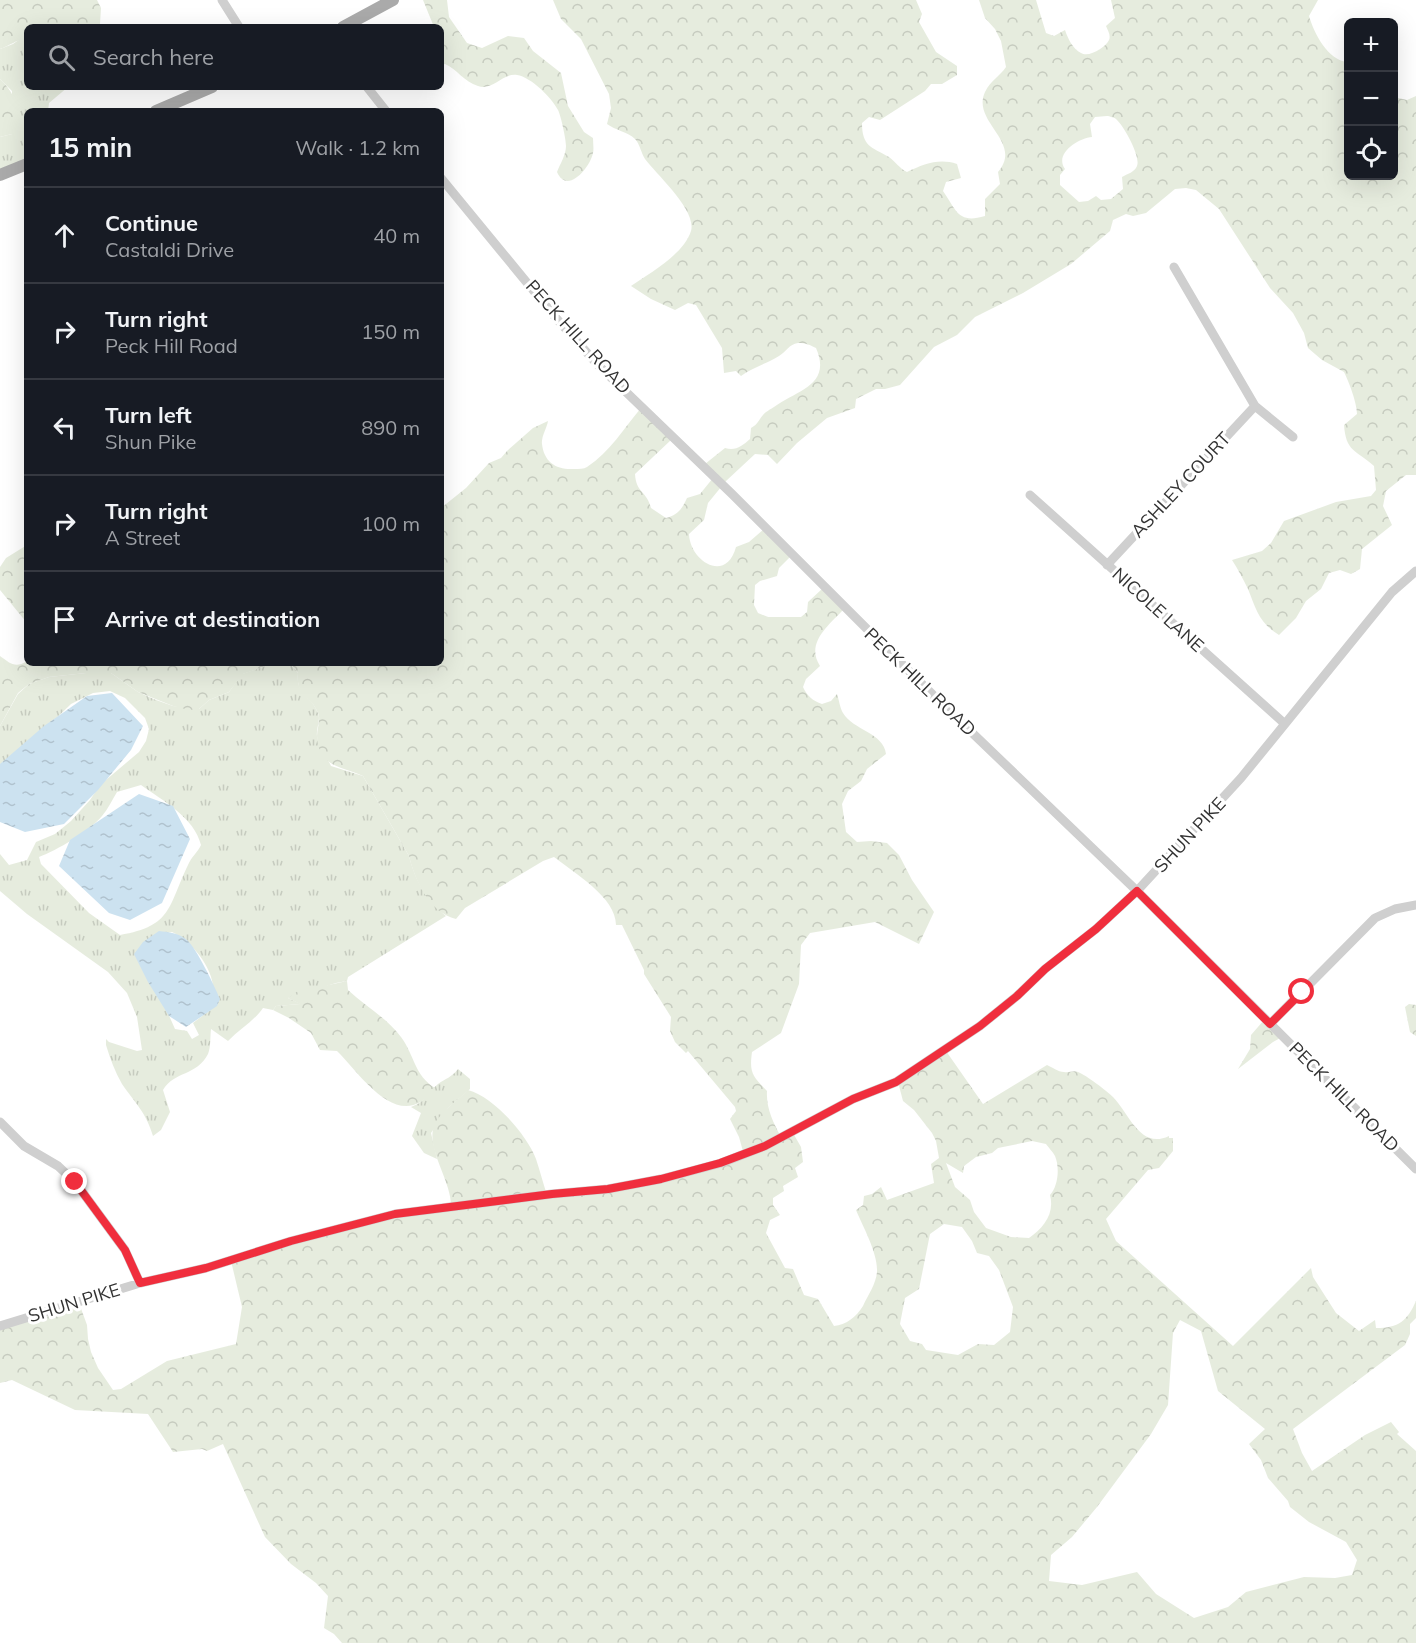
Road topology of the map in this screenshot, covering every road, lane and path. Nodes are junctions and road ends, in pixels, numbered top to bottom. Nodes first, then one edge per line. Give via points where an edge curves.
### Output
1 (222, 0) edge
2 (393, 0) edge
3 (237, 24) edge
4 (349, 24) edge
5 (205, 90) edge
6 (369, 90) edge
7 (163, 108) edge
8 (384, 108) edge
9 (24, 165) edge
10 (0, 175) edge
11 (444, 182) edge
12 (1174, 267) dead end
13 (1255, 406) junction
14 (1293, 437) dead end
15 (1030, 495) dead end
16 (1107, 565) junction
17 (1416, 572) edge
18 (1285, 724) junction
19 (1137, 891) junction
20 (1416, 905) edge
21 (1270, 1024) junction
22 (0, 1122) edge
23 (1416, 1169) edge
24 (140, 1283) junction
25 (0, 1326) edge

1 - 3 street
2 - 4 main road
5 - 7 main road
6 - 8 street
9 - 10 main road
11 - 19 street, PECK HILL ROAD via 598,365
12 - 13 street
13 - 14 street
13 - 16 street, ASHLEY COURT
15 - 16 street, NICOLE LANE
16 - 18 street, NICOLE LANE
17 - 18 street, SHUN PIKE via 1392,592
18 - 19 street, SHUN PIKE via 1210,814
19 - 21 street, PECK HILL ROAD
19 - 24 street, SHUN PIKE via 980,1026 896,1082 853,1099 765,1146 661,1179 608,1189 395,1214
20 - 21 street via 1375,918
21 - 23 street, PECK HILL ROAD
22 - 24 street via 24,1146 58,1166 75,1182 125,1250
24 - 25 street, SHUN PIKE

